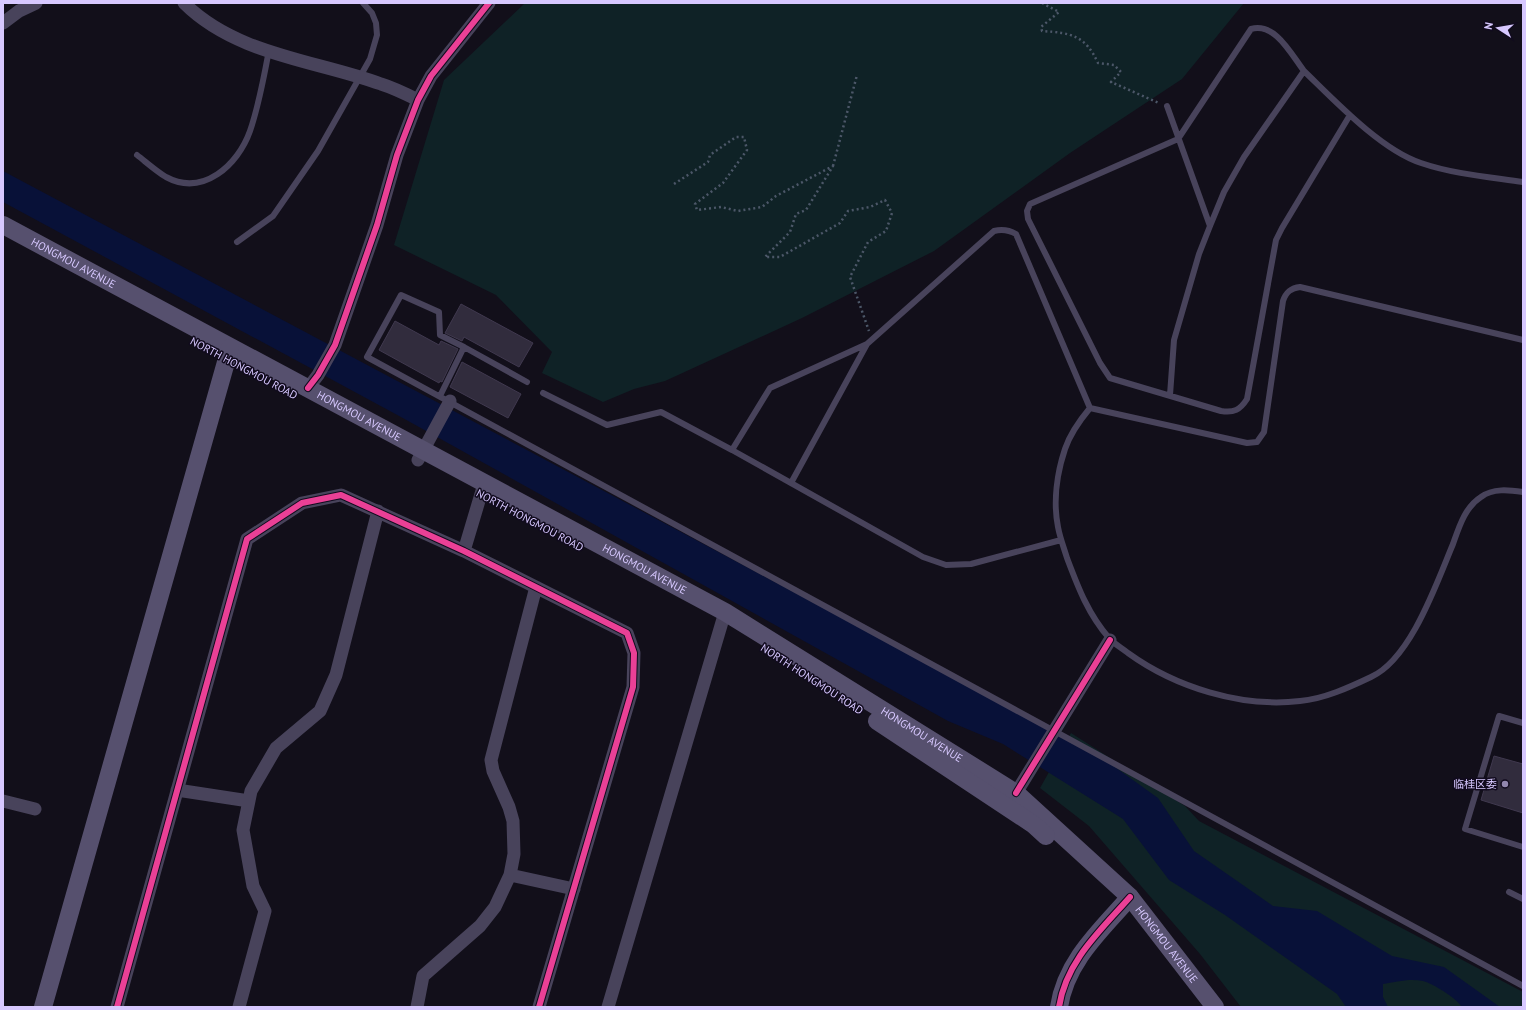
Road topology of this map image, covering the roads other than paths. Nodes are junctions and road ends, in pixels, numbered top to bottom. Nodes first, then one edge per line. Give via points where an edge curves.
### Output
1 (36, 3) edge
2 (184, 3) edge
3 (363, 3) edge
4 (489, 3) edge
5 (3, 22) edge
6 (269, 50) junction
7 (1304, 71) junction
8 (360, 78) junction
9 (418, 100) junction
10 (1167, 106) road end
11 (1350, 115) junction
12 (1178, 139) junction
13 (137, 155) dead end
14 (1523, 182) edge
15 (3, 225) edge
16 (1210, 226) junction
17 (3, 239) edge
18 (237, 242) dead end
19 (1523, 340) edge
20 (869, 342) junction
21 (464, 347) junction
22 (229, 354) junction
23 (313, 382) junction
24 (527, 382) dead end
25 (543, 393) dead end
26 (1170, 395) junction
27 (445, 398) junction
28 (1090, 408) junction
29 (732, 450) junction
30 (420, 455) junction
31 (791, 483) junction
32 (483, 489) junction
33 (1523, 492) edge
34 (378, 511) junction
35 (1061, 540) junction
36 (464, 551) junction
37 (536, 587) junction
38 (723, 617) junction
39 (1110, 640) junction
40 (1523, 723) edge
41 (1054, 730) junction
42 (177, 790) junction
43 (1016, 793) junction
44 (3, 801) edge
45 (249, 801) junction
46 (35, 809) dead end
47 (1523, 847) edge
48 (510, 875) junction
49 (574, 889) junction
50 (1510, 892) dead end
51 (1523, 899) edge
52 (1126, 902) junction
53 (1523, 986) edge
54 (43, 1007) edge
55 (117, 1007) edge
56 (240, 1007) edge
57 (417, 1007) edge
58 (539, 1007) edge
59 (608, 1007) edge
60 (1059, 1007) edge
61 (1202, 1007) edge
62 (1214, 1007) edge

1 - 5 street
2 - 6 street via 221,32
3 - 8 lane via 372,13 377,35 370,59
4 - 9 street via 444,59
6 - 8 street
6 - 13 lane via 250,132 235,158 214,178 192,184 179,181 167,177
7 - 11 lane
7 - 12 lane via 1273,32 1262,28 1251,29
7 - 16 lane via 1244,157 1224,192
8 - 9 street
8 - 18 lane via 318,151 273,216
9 - 23 street via 397,155 377,225 335,345
10 - 12 lane
11 - 14 lane via 1398,152 1420,163
11 - 26 lane via 1276,240 1247,399 1239,409 1230,412
12 - 16 lane
12 - 26 lane via 1033,202 1027,214 1096,356 1110,378
15 - 22 main road, HONGMOU AVENUE
16 - 26 lane via 1199,254 1174,340
17 - 22 main road, NORTH HONGMOU ROAD
19 - 28 lane via 1300,287 1289,291 1283,301 1264,432 1257,442 1248,443
20 - 28 lane via 994,231 1011,231 1016,234
20 - 29 lane via 770,388
20 - 31 lane
21 - 24 lane
21 - 27 lane
21 - 27 lane via 440,335 439,312 401,294 367,357
22 - 23 main road, HONGMOU AVENUE
22 - 30 main road, NORTH HONGMOU ROAD
22 - 54 main road
23 - 30 main road, HONGMOU AVENUE
25 - 29 lane via 607,425 661,412
27 - 30 street
27 - 41 lane
28 - 35 lane via 1077,424 1065,448 1057,487 1056,508
29 - 31 lane
30 - 32 main road, HONGMOU AVENUE
31 - 35 lane via 923,556 946,565 971,564
32 - 36 street
32 - 38 main road, HONGMOU AVENUE
33 - 39 lane via 1495,491 1474,502 1460,524 1429,603 1404,646 1388,665 1374,676 1331,693 1301,701 1274,702 1214,694 1174,680 1143,663
34 - 36 street
34 - 42 street via 341,495 302,503 247,539
34 - 45 street via 336,675 320,711 276,748 251,791
35 - 39 lane via 1084,604
36 - 37 street
37 - 48 street via 491,760 492,770 513,821 514,854
37 - 49 street via 627,633 634,654 633,687
38 - 43 main road, HONGMOU AVENUE
38 - 52 main road, NORTH HONGMOU ROAD via 774,654 1034,825
38 - 59 street
39 - 41 street
40 - 47 lane via 1499,716 1465,829
41 - 43 street
41 - 53 lane
42 - 45 street
42 - 55 street
43 - 52 main road, HONGMOU AVENUE
44 - 46 street
45 - 56 street via 243,830 253,886 265,911
48 - 49 street
48 - 57 street via 495,907 480,926 423,976
49 - 58 street
50 - 51 lane
52 - 60 main road via 1077,960 1061,993
52 - 61 main road, NORTH HONGMOU ROAD
52 - 62 main road, HONGMOU AVENUE

